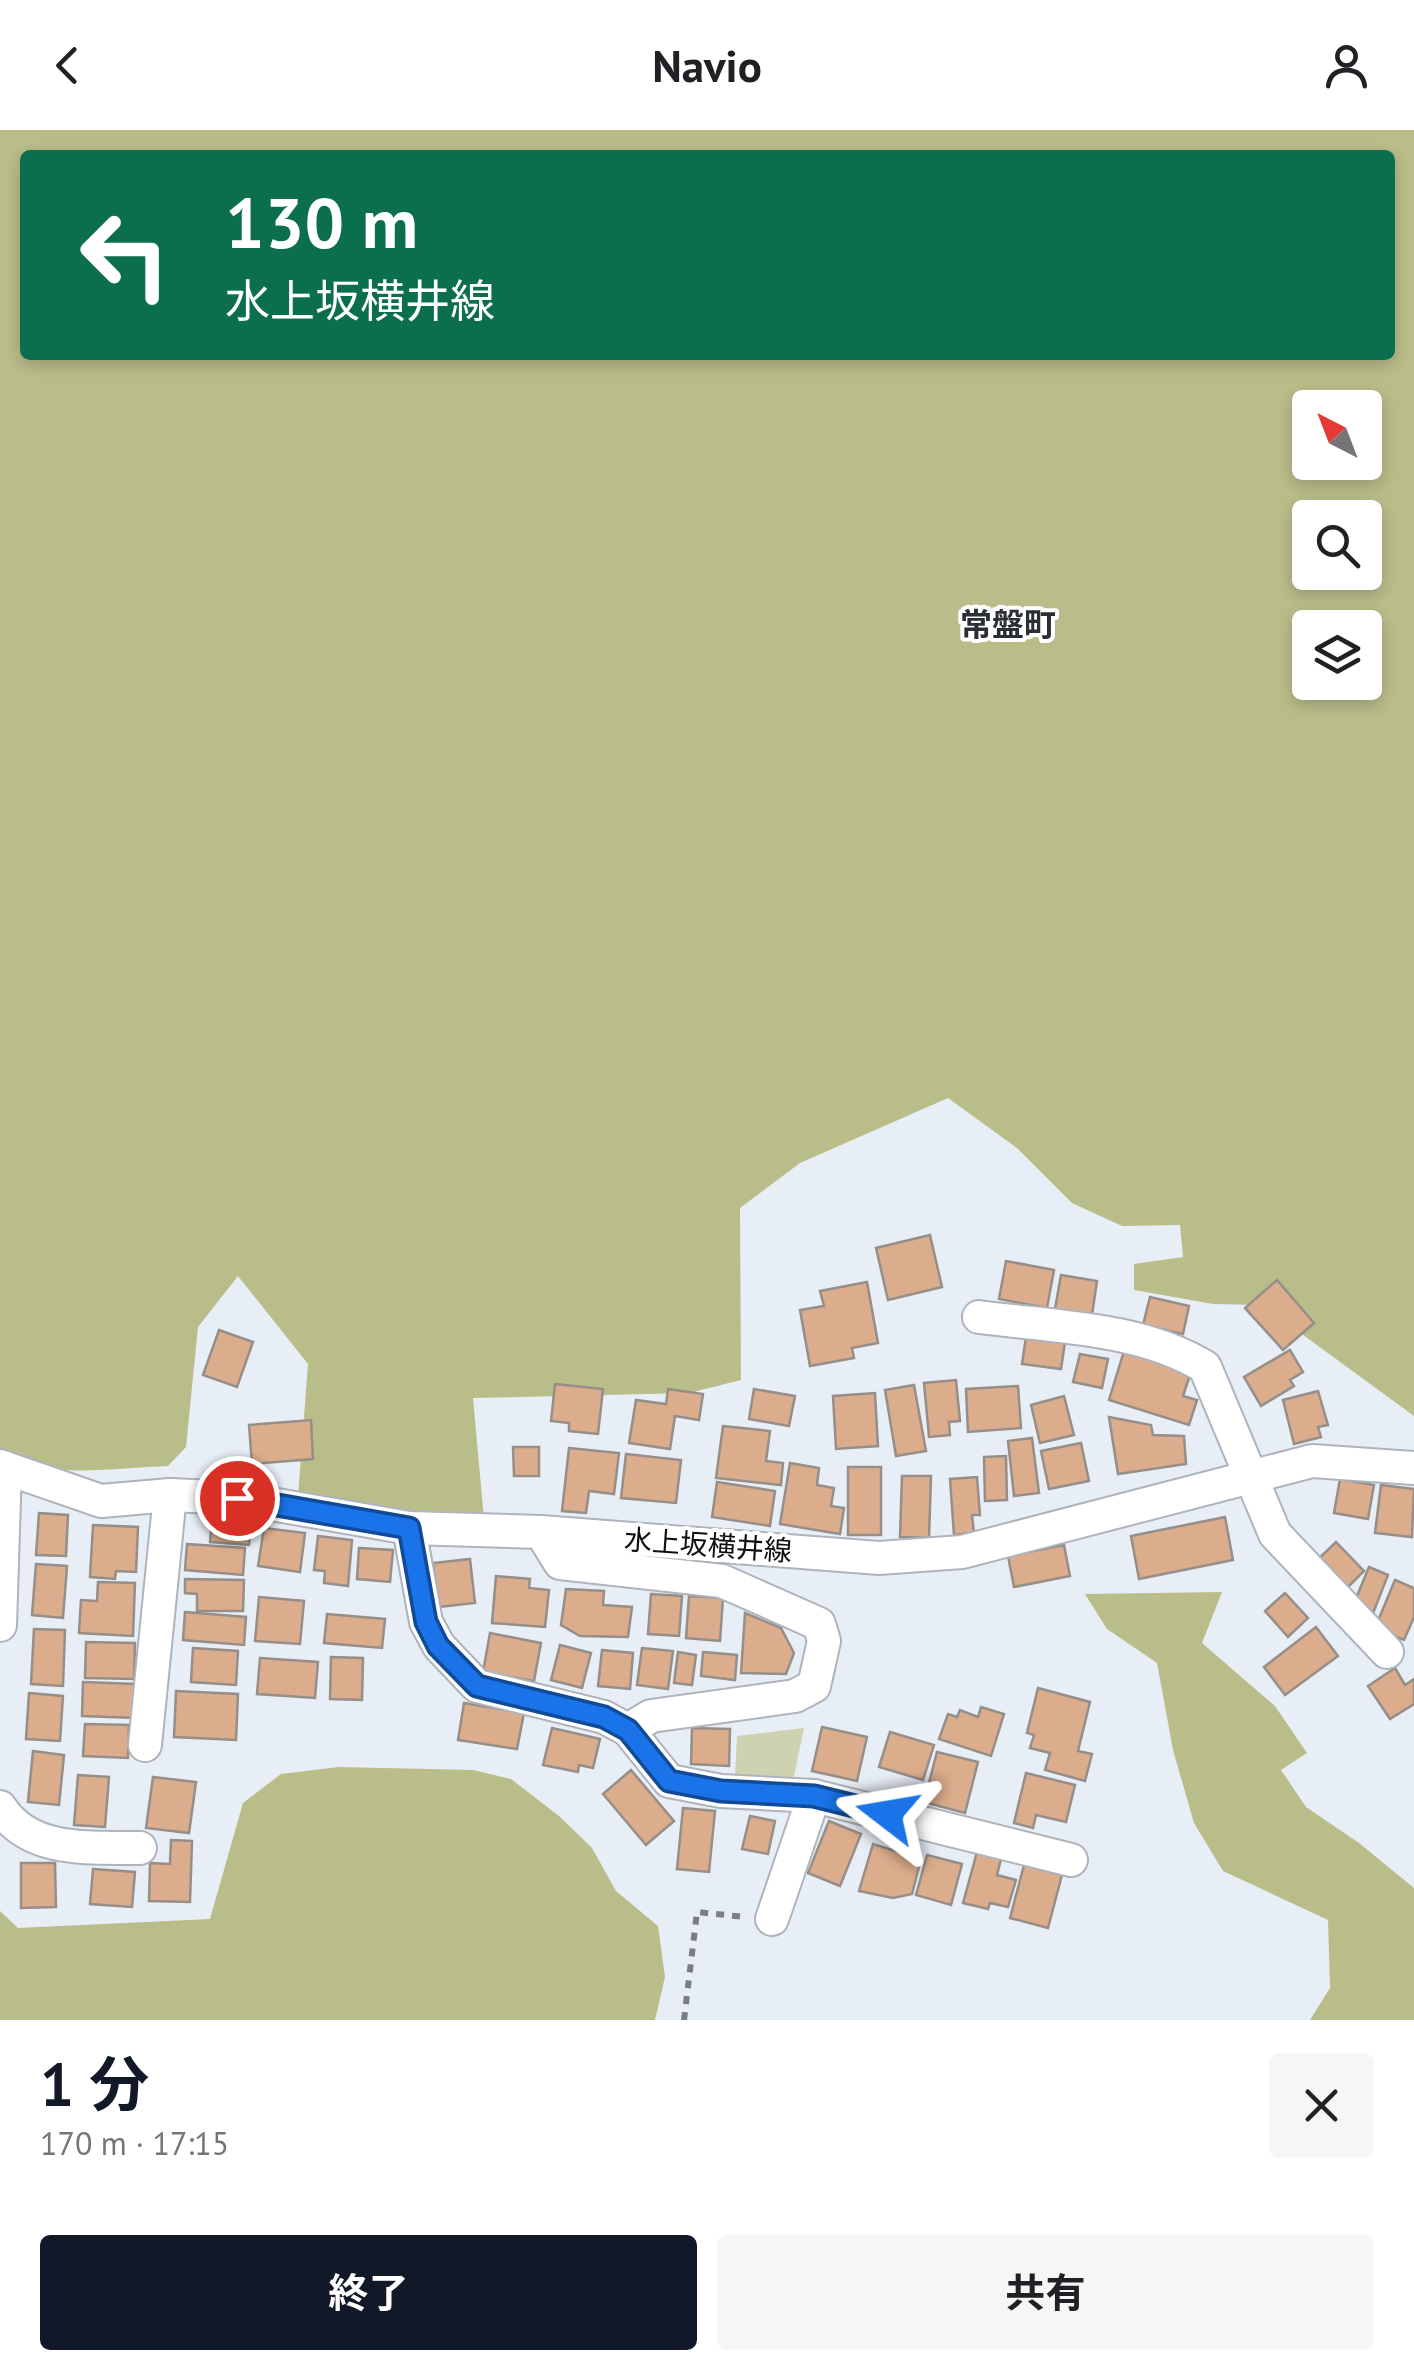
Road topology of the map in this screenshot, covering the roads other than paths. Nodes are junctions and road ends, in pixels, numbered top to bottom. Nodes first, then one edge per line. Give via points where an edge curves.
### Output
1 (979, 1317) dead end
2 (2, 1467) edge
3 (1414, 1468) edge
4 (1250, 1477) junction
5 (170, 1495) junction
6 (409, 1528) junction
7 (540, 1532) junction
8 (0, 1624) edge
9 (1387, 1652) dead end
10 (628, 1730) junction
11 (145, 1745) dead end
12 (814, 1796) junction
13 (0, 1806) edge
14 (140, 1848) dead end
15 (1072, 1860) dead end
16 (772, 1919) road end

1 - 4 street via 1133,1338 1181,1353 1204,1368
2 - 5 street, 水上坂横井線 via 101,1501
2 - 8 street
3 - 4 street, 水上坂横井線 via 1312,1461
4 - 7 street, 水上坂横井線 via 962,1552 879,1558
4 - 9 street via 1275,1534
5 - 6 street, 水上坂横井線 via 237,1498
5 - 11 street
6 - 7 street, 水上坂横井線
6 - 10 street via 426,1622 438,1646 477,1686 604,1717
7 - 10 street via 560,1563 722,1581 820,1624 824,1642 814,1686 795,1696 651,1716
10 - 12 street via 669,1781
12 - 15 street
12 - 16 street
13 - 14 street via 12,1825 54,1846

